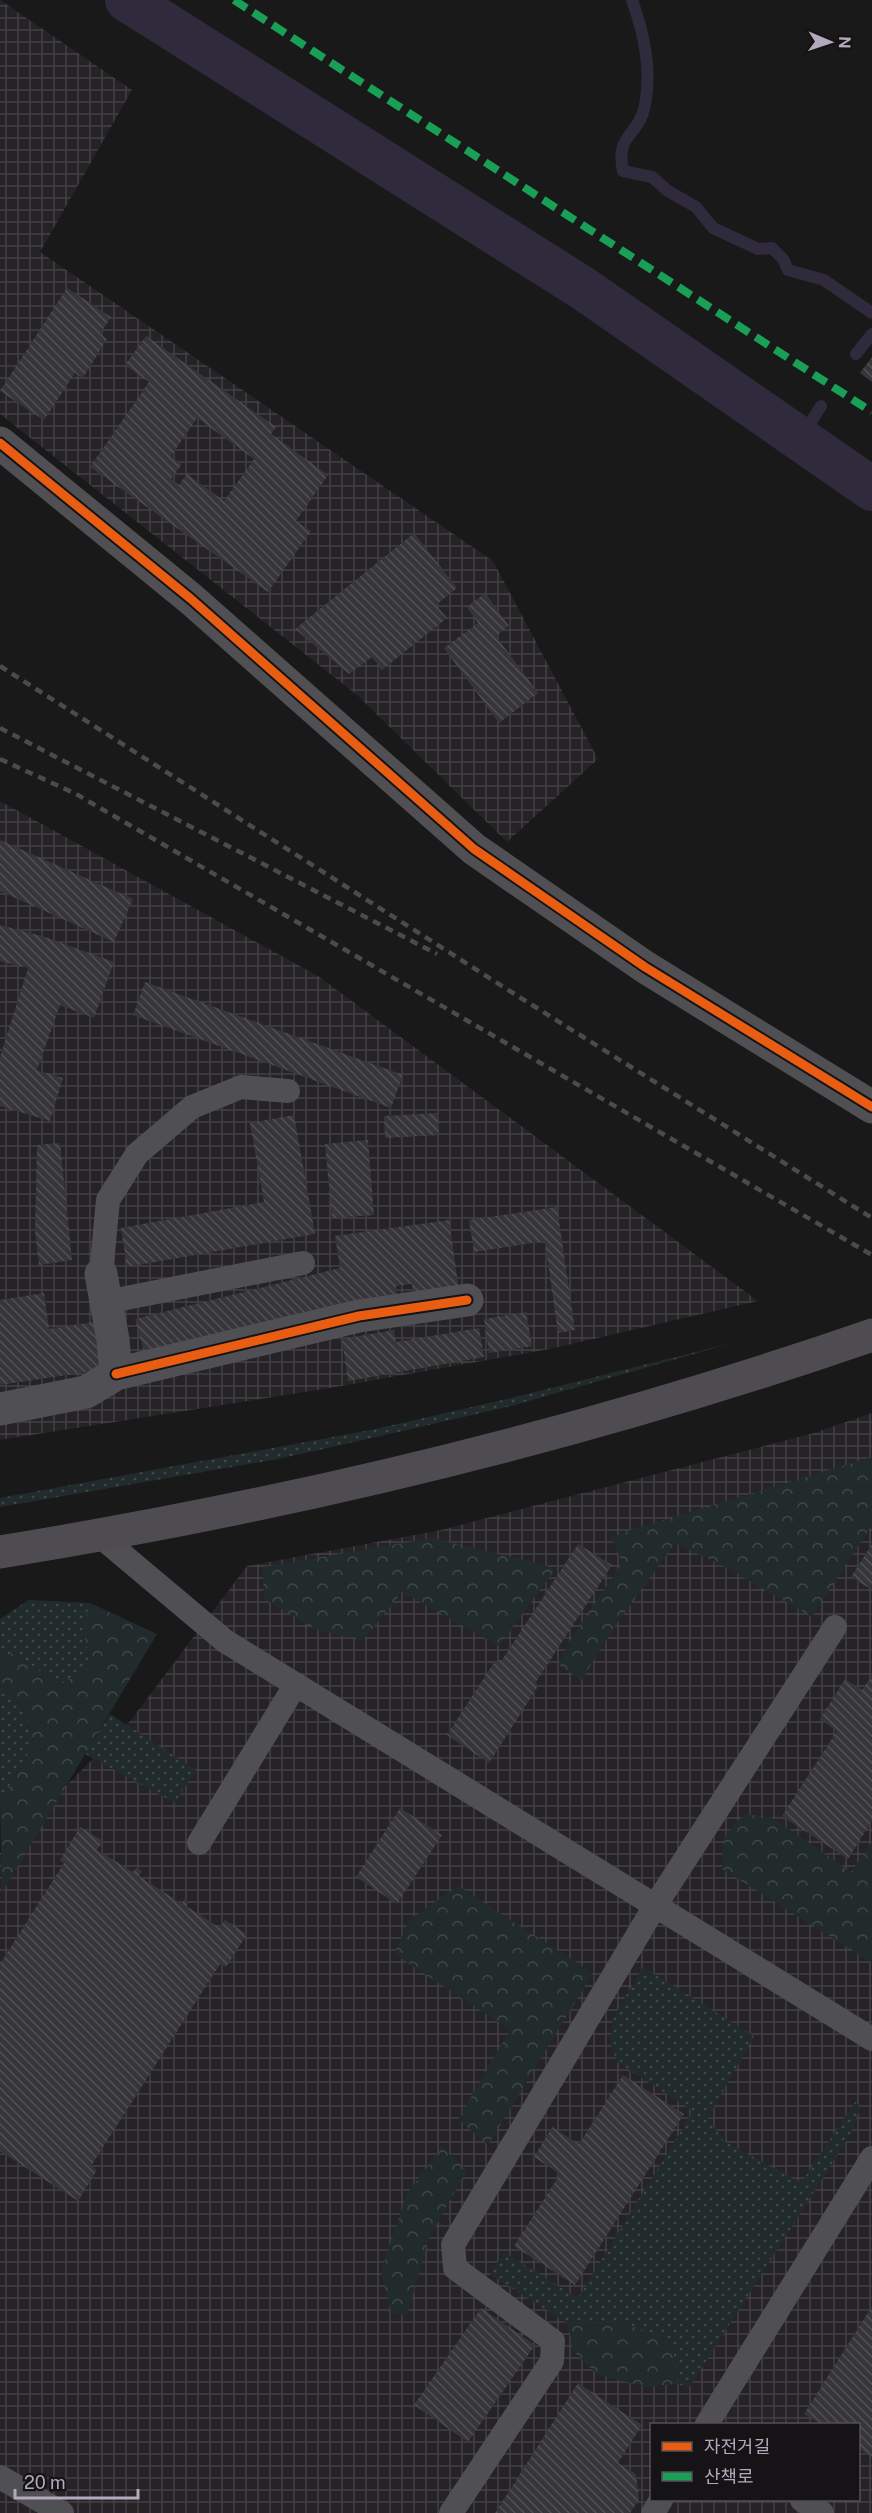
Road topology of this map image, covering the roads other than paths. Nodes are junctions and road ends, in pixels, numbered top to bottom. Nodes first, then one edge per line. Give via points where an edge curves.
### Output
1 (0, 443) edge
2 (288, 1091) dead end
3 (872, 1107) edge
4 (303, 1263) dead end
5 (104, 1288) junction
6 (467, 1300) dead end
7 (872, 1335) edge
8 (116, 1374) junction
9 (0, 1409) edge
10 (100, 1536) junction
11 (0, 1552) edge
12 (835, 1627) dead end
13 (296, 1684) junction
14 (199, 1843) dead end
15 (655, 1906) junction
16 (872, 2039) edge
17 (872, 2158) edge
18 (709, 2423) edge
19 (0, 2477) edge
20 (805, 2501) edge
21 (62, 2513) edge
22 (451, 2513) edge
23 (822, 2513) edge

1 - 3 street via 191,599 474,849 645,966
2 - 5 lane via 241,1087 192,1107 137,1154 108,1200
4 - 5 lane
5 - 8 street
6 - 8 street via 359,1316
7 - 10 main road via 685,1397 571,1429 381,1476
8 - 9 street via 86,1392
10 - 11 main road
10 - 13 lane via 225,1641
12 - 15 lane
13 - 14 lane
13 - 15 lane
15 - 16 lane
15 - 22 lane via 453,2245 455,2268 553,2341 552,2361
17 - 18 lane
19 - 21 lane
20 - 23 lane

